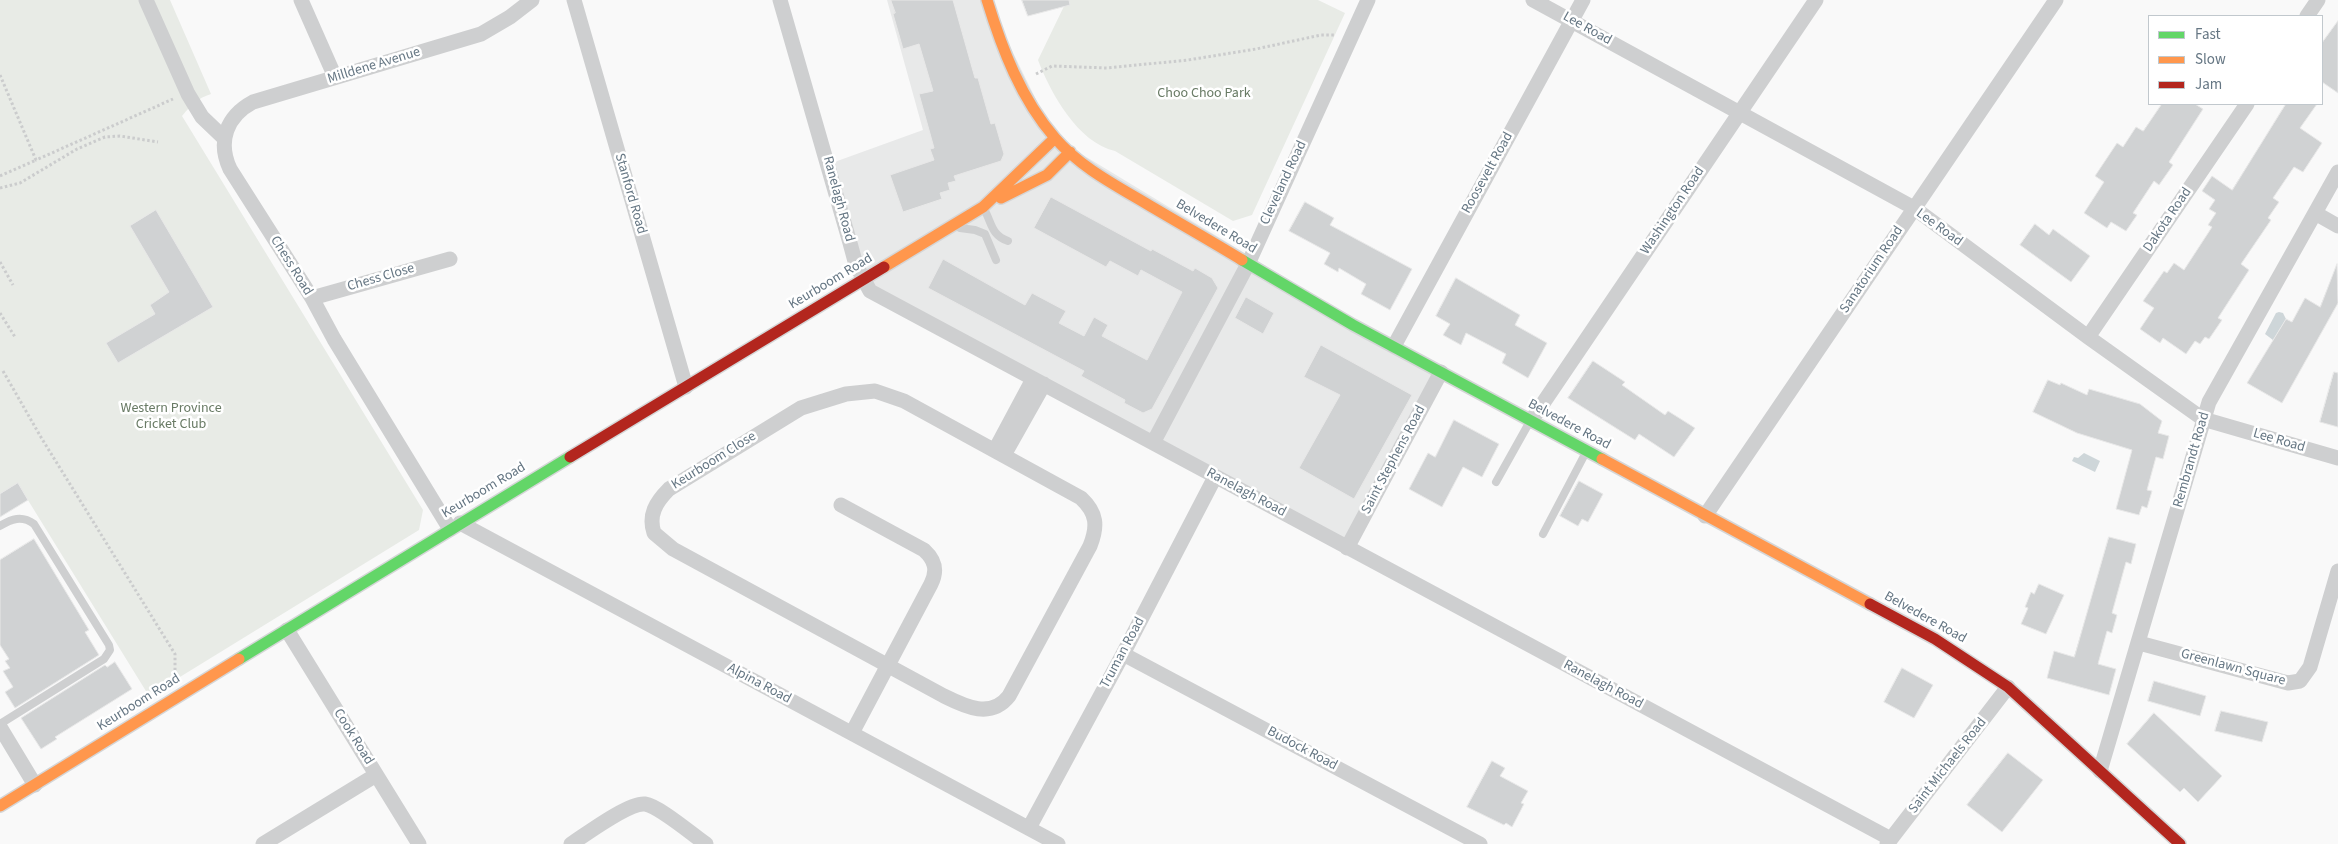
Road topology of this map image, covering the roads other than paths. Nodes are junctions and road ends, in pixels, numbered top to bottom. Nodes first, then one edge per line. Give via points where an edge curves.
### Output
1 (146, 0) edge
2 (301, 0) edge
3 (532, 0) edge
4 (574, 0) edge
5 (780, 0) edge
6 (987, 0) edge
7 (1368, 0) edge
8 (1533, 0) edge
9 (1583, 0) edge
10 (1816, 0) edge
11 (2056, 0) edge
12 (2318, 0) edge
13 (2308, 15) edge
14 (1572, 21) junction
15 (335, 78) junction
16 (2246, 105) edge
17 (1739, 112) junction
18 (224, 138) junction
19 (1056, 138) junction
20 (1070, 152) junction
21 (2338, 172) edge
22 (984, 206) junction
23 (1914, 208) junction
24 (2316, 213) junction
25 (2338, 226) edge
26 (943, 230) junction
27 (1008, 241) dead end
28 (450, 259) dead end
29 (996, 260) dead end
30 (1248, 264) junction
31 (863, 279) junction
32 (312, 298) junction
33 (2088, 337) junction
34 (1394, 346) junction
35 (1441, 372) junction
36 (1038, 382) junction
37 (686, 387) junction
38 (2203, 419) junction
39 (1530, 421) junction
40 (1153, 443) junction
41 (1000, 452) junction
42 (1586, 452) junction
43 (2338, 458) edge
44 (1215, 477) junction
45 (1496, 482) dead end
46 (841, 505) dead end
47 (1705, 516) junction
48 (0, 526) edge
49 (455, 526) junction
50 (1543, 534) dead end
51 (1347, 548) junction
52 (2338, 571) edge
53 (287, 630) junction
54 (2139, 643) junction
55 (1123, 654) junction
56 (888, 665) junction
57 (2008, 687) junction
58 (0, 725) edge
59 (852, 733) junction
60 (2100, 771) junction
61 (376, 775) junction
62 (35, 785) junction
63 (0, 806) edge
64 (1029, 828) junction
65 (1889, 841) edge
66 (263, 844) edge
67 (419, 844) edge
68 (571, 844) edge
69 (706, 844) edge
70 (1058, 844) edge
71 (1480, 844) edge
72 (2180, 844) edge

1 - 18 street via 193,103 202,117
2 - 15 street
3 - 15 street, Milldene Avenue via 510,18 481,34
4 - 37 street, Stanford Road
5 - 31 street, Ranelagh Road
6 - 19 main road, Belvedere Road via 1014,73 1032,106
7 - 30 street, Cleveland Road
8 - 14 street, Lee Road
9 - 14 street, Roosevelt Road
10 - 17 street, Washington Road
11 - 23 street, Sanatorium Road
12 - 13 street
14 - 17 street, Lee Road
14 - 34 street, Roosevelt Road
15 - 18 street, Milldene Avenue via 247,105 229,123
16 - 33 street, Dakota Road
17 - 23 street, Lee Road
17 - 39 street, Washington Road
18 - 32 street, Chess Road via 230,169
19 - 20 main road, Belvedere Road
19 - 22 main road, Keurboom Road
20 - 22 main road, Keurboom Road via 1047,175
20 - 30 main road, Belvedere Road via 1116,186
21 - 24 street, Rembrandt Road
22 - 26 main road, Keurboom Road
22 - 27 lane via 993,232
23 - 33 street, Lee Road
23 - 47 street, Sanatorium Road
24 - 25 street
24 - 38 street, Rembrandt Road via 2212,396
26 - 29 lane via 968,228 985,234
26 - 31 main road, Keurboom Road
28 - 32 street, Chess Close
30 - 34 main road, Belvedere Road
30 - 40 street, Cleveland Road
31 - 36 street, Ranelagh Road via 870,291
31 - 37 main road, Keurboom Road
32 - 49 street, Chess Road via 334,339
33 - 38 street, Lee Road
34 - 35 main road, Belvedere Road
35 - 39 main road, Belvedere Road
35 - 51 street, Saint Stephens Road
36 - 40 street, Ranelagh Road
36 - 41 street
37 - 49 main road, Keurboom Road
38 - 43 street, Lee Road
38 - 54 street, Rembrandt Road
39 - 42 main road, Belvedere Road
39 - 45 lane
40 - 44 street, Ranelagh Road
41 - 56 street, Keurboom Close via 1081,498 1091,508 1096,528 1090,546 1009,696 996,708 970,707
41 - 56 street, Keurboom Close via 886,393 846,394 801,408 780,419 669,489 657,503 652,515 654,533 673,550
42 - 47 main road, Belvedere Road
42 - 50 lane
44 - 51 street, Ranelagh Road
44 - 55 street, Truman Road
46 - 56 street via 924,550 935,566 934,578
47 - 57 main road, Belvedere Road via 1935,639
48 - 58 lane via 12,519 31,521 109,645 109,653 102,660
49 - 53 main road, Keurboom Road
49 - 59 street, Alpina Road
51 - 65 street, Ranelagh Road
52 - 54 street, Greenlawn Square via 2310,667 2300,681 2288,683
53 - 61 street, Cook Road
53 - 62 main road, Keurboom Road
54 - 60 street, Rembrandt Road
55 - 64 street, Truman Road
55 - 71 street, Budock Road
56 - 59 street
57 - 60 main road, Belvedere Road
57 - 65 street, Saint Michaels Road
58 - 62 street
59 - 64 street, Alpina Road
60 - 72 main road, Belvedere Road
61 - 66 street
61 - 67 street, Cook Road
62 - 63 main road, Keurboom Road
64 - 70 street, Alpina Road
68 - 69 street via 634,806 645,804

